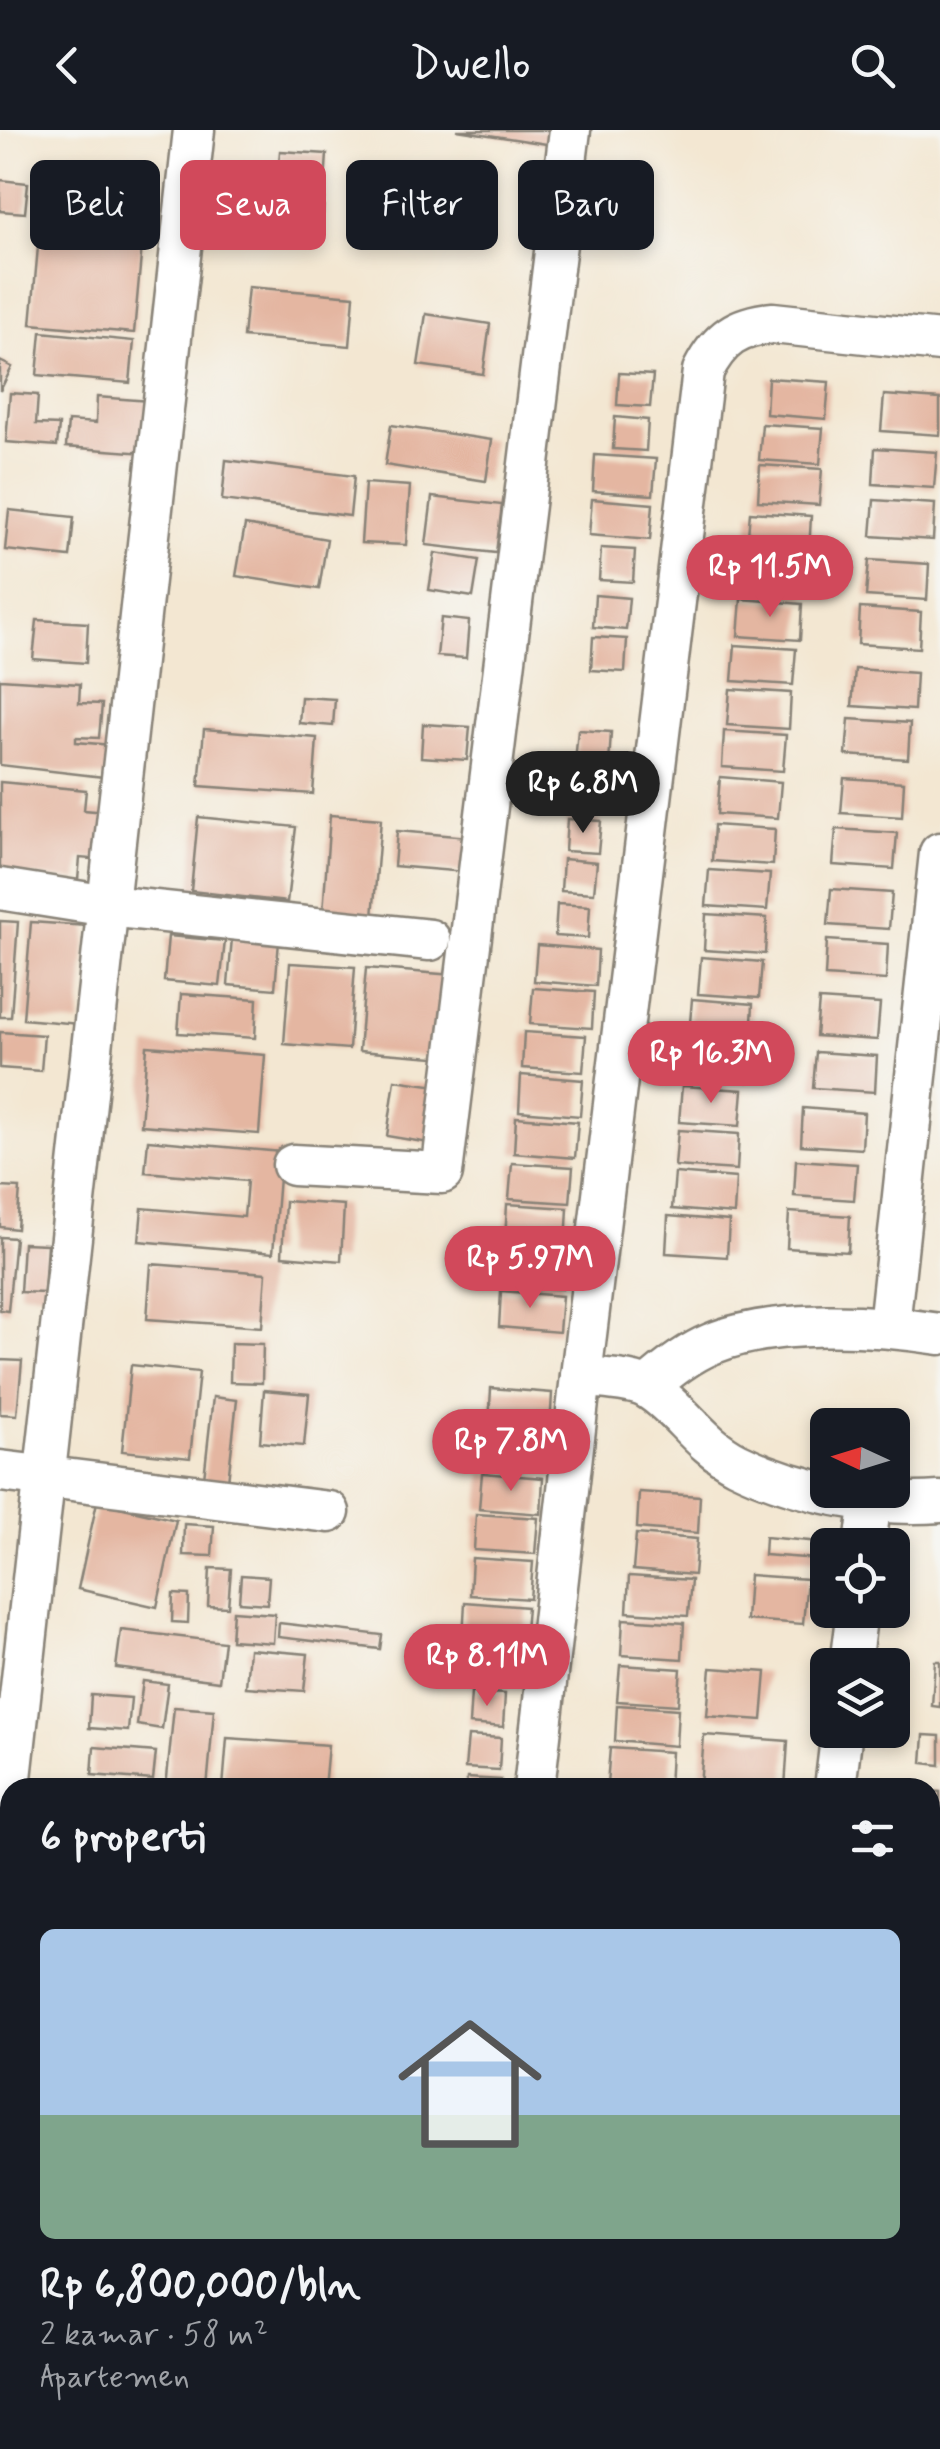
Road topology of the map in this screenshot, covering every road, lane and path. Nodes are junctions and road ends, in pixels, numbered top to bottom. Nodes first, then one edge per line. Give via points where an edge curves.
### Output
1 (194, 130) edge
2 (570, 130) edge
3 (940, 341) edge
4 (940, 853) edge
5 (0, 889) edge
6 (108, 906) junction
7 (430, 940) dead end
8 (293, 1165) dead end
9 (889, 1326) junction
10 (940, 1334) edge
11 (582, 1376) junction
12 (648, 1387) junction
13 (0, 1471) edge
14 (44, 1477) junction
15 (810, 1489) edge
16 (910, 1501) edge
17 (940, 1502) edge
18 (329, 1512) dead end
19 (840, 1748) edge
20 (12, 1778) edge
21 (535, 1778) edge
22 (836, 1778) edge

1 - 6 street
2 - 8 street via 442,1173
3 - 11 street via 748,325 712,352 703,371
4 - 9 street
5 - 6 street
6 - 7 street
6 - 14 street
9 - 10 street
9 - 12 street via 755,1332 712,1344
11 - 12 street
11 - 21 street
12 - 15 street via 695,1435 738,1463
13 - 14 street
14 - 18 street
14 - 20 street
16 - 17 street
19 - 22 street

